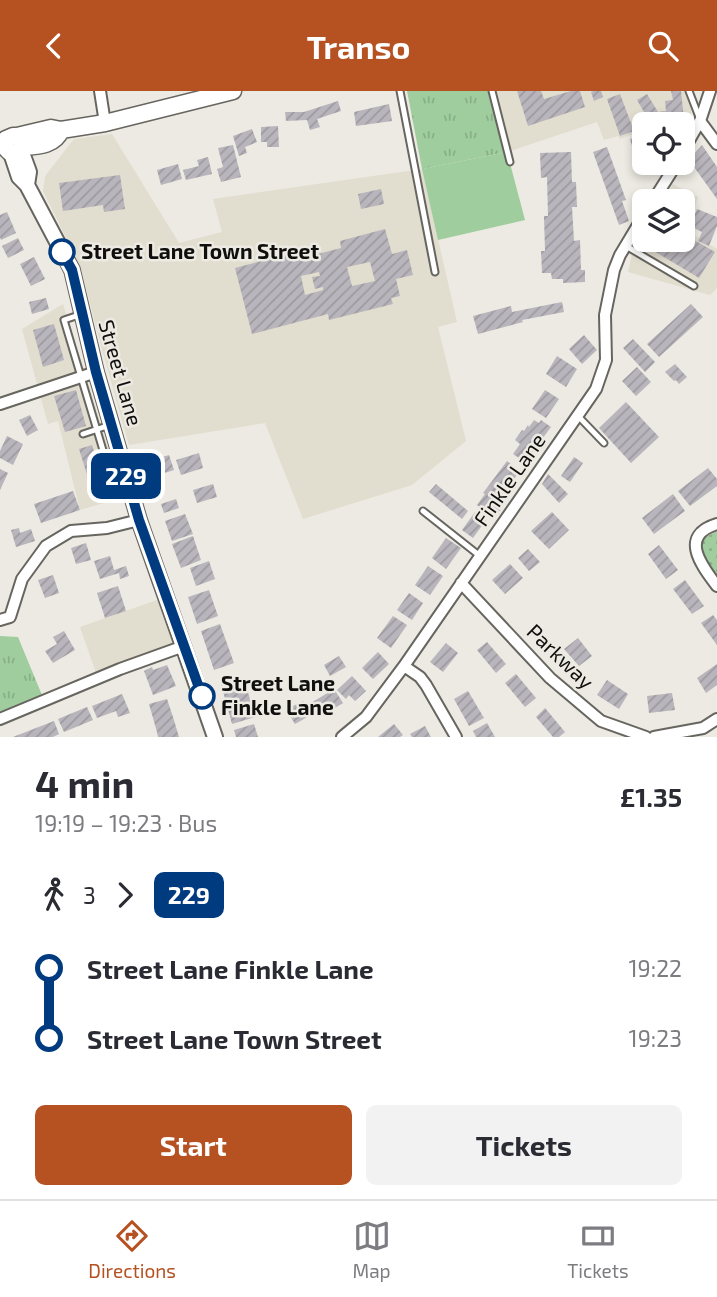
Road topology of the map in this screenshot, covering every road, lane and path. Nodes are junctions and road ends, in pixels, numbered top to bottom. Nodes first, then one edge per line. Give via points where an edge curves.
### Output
1 (100, 91) edge
2 (233, 91) edge
3 (400, 91) edge
4 (492, 91) edge
5 (689, 91) edge
6 (710, 91) edge
7 (700, 121) junction
8 (105, 123) junction
9 (695, 130) edge
10 (717, 143) edge
11 (11, 146) edge
12 (510, 162) dead end
13 (632, 235) edge
14 (625, 246) junction
15 (435, 272) dead end
16 (694, 286) dead end
17 (82, 314) junction
18 (96, 372) junction
19 (80, 377) junction
20 (0, 404) edge
21 (578, 416) junction
22 (112, 424) junction
23 (96, 429) junction
24 (83, 434) dead end
25 (604, 443) dead end
26 (130, 491) junction
27 (423, 511) dead end
28 (139, 520) junction
29 (717, 524) edge
30 (480, 556) junction
31 (461, 583) junction
32 (717, 586) edge
33 (0, 620) edge
34 (184, 646) junction
35 (404, 666) junction
36 (0, 719) edge
37 (717, 719) edge
38 (215, 737) edge
39 (342, 737) edge
40 (456, 737) edge
41 (646, 737) edge
42 (654, 737) edge

1 - 8 street
2 - 8 main road
3 - 15 lane
4 - 12 lane
5 - 7 lane
6 - 7 street
7 - 9 street
7 - 10 street
8 - 11 main road via 61,131 54,141 42,145
11 - 17 street, Street Lane via 29,172 27,185 72,270
13 - 14 street, Finkle Lane
14 - 16 lane
14 - 21 street, Finkle Lane via 614,270 605,315 606,360 596,389
17 - 18 street, Street Lane
17 - 19 lane via 64,320
18 - 19 street
18 - 22 street, Street Lane
19 - 20 street
19 - 23 lane
21 - 25 lane
21 - 30 street, Finkle Lane
22 - 23 lane
22 - 26 street, Street Lane
23 - 24 lane
23 - 26 lane via 114,487
26 - 28 street, Street Lane
27 - 30 lane
28 - 33 street via 71,531 46,546 22,579 9,617
28 - 34 street, Street Lane
29 - 32 street via 702,532 696,547 700,563
30 - 31 street, Finkle Lane
31 - 35 street, Finkle Lane
31 - 41 street, Parkway via 550,678 601,721
34 - 36 street
34 - 38 street, Street Lane
35 - 39 street, Finkle Lane via 366,717
35 - 40 street via 426,685
37 - 42 street via 703,728

